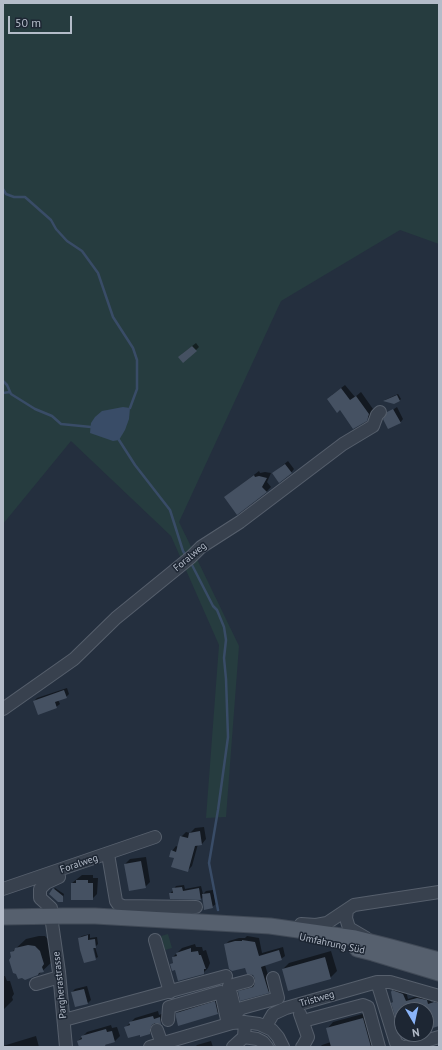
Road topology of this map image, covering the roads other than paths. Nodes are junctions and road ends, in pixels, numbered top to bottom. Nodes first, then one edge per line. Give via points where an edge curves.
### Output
1 (380, 412) dead end
2 (3, 709) edge
3 (155, 837) dead end
4 (108, 854) junction
5 (68, 868) junction
6 (3, 889) edge
7 (439, 892) edge
8 (196, 907) dead end
9 (51, 908) dead end
10 (347, 910) junction
11 (3, 917) edge
12 (52, 923) dead end
13 (222, 924) junction
14 (270, 926) junction
15 (155, 940) dead end
16 (374, 942) junction
17 (439, 960) edge
18 (439, 973) edge
19 (226, 976) dead end
20 (59, 977) junction
21 (272, 978) dead end
22 (248, 981) dead end
23 (377, 982) junction
24 (36, 984) dead end
25 (170, 992) junction
26 (439, 996) edge
27 (229, 1004) dead end
28 (298, 1005) junction
29 (168, 1020) dead end
30 (236, 1021) junction
31 (303, 1021) junction
32 (62, 1026) junction
33 (266, 1026) junction
34 (157, 1030) dead end
35 (439, 1037) edge
36 (244, 1038) junction
37 (182, 1043) edge
38 (153, 1046) edge
39 (66, 1047) edge
40 (233, 1047) edge
41 (267, 1047) edge
42 (283, 1047) edge
43 (303, 1047) edge
44 (379, 1047) edge
45 (404, 1047) edge

1 - 2 street, Foralweg via 373,426 337,448 240,522 201,547 116,618 74,659
3 - 4 street, Foralweg
4 - 5 street, Foralweg
4 - 8 street via 118,904
5 - 6 street, Foralweg
5 - 9 street via 67,872 40,889 40,898
7 - 10 street via 359,904
10 - 14 street via 327,923 316,925 284,922
10 - 16 street via 346,918 350,928
11 - 13 main road, Umfahrung Süd via 89,916
12 - 20 street, Pargherastrasse
13 - 14 main road, Umfahrung Süd
13 - 18 main road, Umfahrung Süd via 313,939 373,953
14 - 16 main road, Umfahrung Süd
15 - 25 street
16 - 17 main road, Umfahrung Süd
19 - 25 street
20 - 24 street
20 - 32 street, Pargherastrasse
21 - 30 street via 278,998 242,1008 238,1011
22 - 30 street via 229,986
23 - 26 street via 390,982
23 - 28 street, Tristweg
23 - 45 street via 396,1043
25 - 32 street
27 - 30 street
28 - 31 street
28 - 33 street, Tristweg via 273,1014
29 - 30 street via 169,1007 221,992
30 - 33 street
30 - 36 street
30 - 37 street
31 - 43 street via 308,1037
31 - 44 street via 363,1004 368,1007
32 - 39 street, Pargherastrasse
33 - 42 street via 278,1037
34 - 38 street
35 - 45 street
36 - 40 street
36 - 41 street via 257,1039
37 - 38 street

